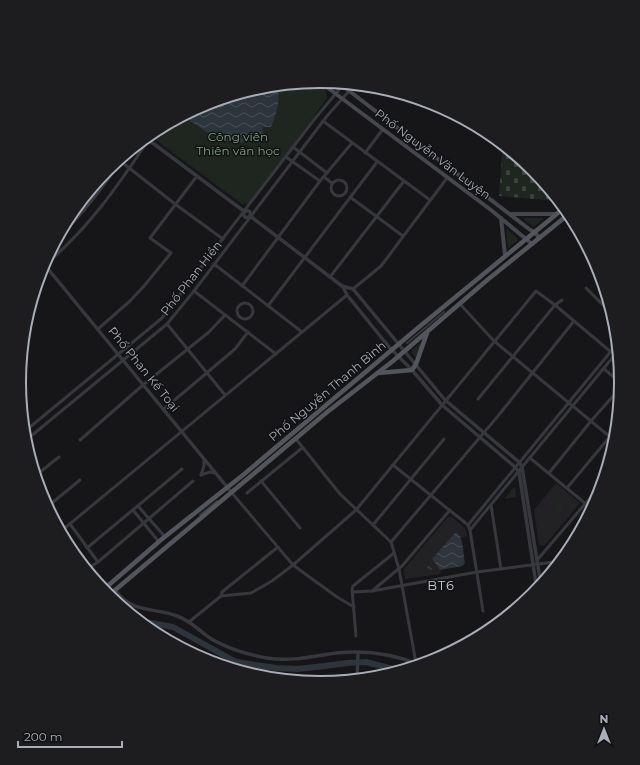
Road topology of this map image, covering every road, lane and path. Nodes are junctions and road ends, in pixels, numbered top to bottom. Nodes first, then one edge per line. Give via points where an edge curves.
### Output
1 (328, 88) edge
2 (338, 89) edge
3 (349, 91) joint
4 (335, 94) junction
5 (342, 98) junction
6 (323, 121) junction
7 (383, 129) junction
8 (152, 141) edge
9 (352, 143) junction
10 (293, 147) junction
11 (142, 149) edge
12 (300, 151) junction
13 (366, 153) junction
14 (286, 157) junction
15 (293, 162) junction
16 (377, 162) junction
17 (124, 163) edge
18 (130, 168) junction
19 (327, 173) junction
20 (197, 176) junction
21 (324, 177) junction
22 (447, 178) junction
23 (320, 181) junction
24 (404, 181) junction
25 (332, 183) junction
26 (100, 188) edge
27 (350, 198) junction
28 (430, 200) junction
29 (175, 204) junction
30 (244, 212) junction
31 (559, 212) edge
32 (509, 214) junction
33 (556, 214) junction
34 (250, 216) junction
35 (376, 217) junction
36 (77, 218) edge
37 (501, 218) junction
38 (564, 218) edge
39 (534, 232) junction
40 (403, 236) junction
41 (279, 238) junction
42 (526, 238) junction
43 (540, 238) junction
44 (223, 240) junction
45 (532, 244) junction
46 (506, 255) junction
47 (54, 256) edge
48 (305, 257) junction
49 (214, 264) junction
50 (48, 270) edge
51 (330, 277) junction
52 (242, 286) junction
53 (344, 287) junction
54 (586, 288) dead end
55 (353, 290) junction
56 (194, 291) junction
57 (347, 295) junction
58 (256, 297) junction
59 (562, 300) dead end
60 (250, 304) junction
61 (460, 304) junction
62 (555, 305) junction
63 (268, 306) junction
64 (604, 306) edge
65 (444, 312) dead end
66 (225, 315) junction
67 (240, 317) junction
68 (574, 321) junction
69 (236, 323) junction
70 (167, 324) junction
71 (98, 329) junction
72 (248, 332) junction
73 (302, 332) junction
74 (427, 332) junction
75 (494, 341) junction
76 (407, 343) dead end
77 (398, 345) junction
78 (187, 348) junction
79 (391, 351) junction
80 (404, 351) junction
81 (611, 352) joint
82 (118, 354) junction
83 (276, 354) junction
84 (398, 356) junction
85 (512, 357) junction
86 (612, 358) edge
87 (123, 360) junction
88 (416, 364) junction
89 (604, 369) junction
90 (412, 370) junction
91 (207, 373) junction
92 (377, 373) junction
93 (532, 373) junction
94 (614, 377) edge
95 (143, 385) junction
96 (225, 395) junction
97 (613, 395) edge
98 (478, 399) dead end
99 (445, 400) junction
100 (569, 402) junction
101 (442, 405) junction
102 (574, 406) junction
103 (164, 410) junction
104 (591, 421) junction
105 (30, 427) edge
106 (182, 431) junction
107 (483, 432) junction
108 (609, 435) edge
109 (31, 436) edge
110 (480, 437) junction
111 (608, 438) edge
112 (296, 439) junction
113 (80, 440) dead end
114 (444, 440) dead end
115 (302, 448) junction
116 (59, 457) dead end
117 (204, 458) junction
118 (530, 458) junction
119 (519, 462) junction
120 (393, 465) junction
121 (515, 467) junction
122 (522, 467) junction
123 (182, 469) dead end
124 (40, 472) edge
125 (519, 472) junction
126 (216, 473) junction
127 (549, 473) junction
128 (410, 479) junction
129 (80, 480) dead end
130 (193, 481) dead end
131 (261, 481) junction
132 (228, 487) junction
133 (567, 488) junction
134 (232, 492) junction
135 (247, 493) dead end
136 (431, 495) junction
137 (592, 495) edge
138 (217, 501) dead end
139 (52, 503) edge
140 (585, 503) junction
141 (491, 505) junction
142 (587, 505) edge
143 (138, 506) junction
144 (132, 510) junction
145 (356, 510) junction
146 (450, 510) junction
147 (200, 515) dead end
148 (149, 518) junction
149 (143, 523) junction
150 (70, 524) junction
151 (373, 525) junction
152 (468, 525) junction
153 (65, 528) edge
154 (300, 528) dead end
155 (470, 530) junction
156 (166, 537) junction
157 (159, 542) junction
158 (391, 542) junction
159 (278, 547) junction
160 (87, 548) junction
161 (394, 553) junction
162 (538, 561) junction
163 (553, 561) edge
164 (98, 562) junction
165 (534, 564) junction
166 (293, 565) junction
167 (91, 566) edge
168 (428, 567) dead end
169 (399, 569) junction
170 (431, 569) dead end
171 (501, 569) junction
172 (477, 572) junction
173 (540, 577) edge
174 (536, 581) edge
175 (108, 586) edge
176 (402, 586) junction
177 (115, 590) joint
178 (372, 591) junction
179 (353, 592) junction
180 (221, 596) junction
181 (354, 607) junction
182 (483, 611) dead end
183 (188, 622) junction
184 (356, 636) dead end
185 (358, 655) junction
186 (417, 660) edge
187 (412, 662) edge
188 (358, 674) edge

1 - 4 main road, Phố Nguyễn Văn Luyện
2 - 4 street, Phố Phan Hiền
3 - 5 street, Phố Phan Hiền
3 - 32 main road, Phố Nguyễn Văn Luyện
4 - 5 main road, Phố Nguyễn Văn Luyện
4 - 10 street, Phố Phan Hiền
5 - 6 street, Phố Phan Hiền
5 - 7 main road, Phố Nguyễn Văn Luyện
6 - 9 street
6 - 12 street, Phố Phan Hiền
7 - 13 street
7 - 22 main road, Phố Nguyễn Văn Luyện
8 - 20 street
9 - 13 street
9 - 19 street
10 - 12 street
10 - 14 street, Phố Phan Hiền
11 - 18 street
12 - 15 street, Phố Phan Hiền
12 - 19 street
13 - 16 street
14 - 15 street
14 - 30 street, Phố Phan Hiền
15 - 23 street
15 - 34 street, Phố Phan Hiền
16 - 24 street
16 - 27 street
17 - 18 street
18 - 29 street
18 - 47 street via 104,204 77,235
19 - 21 street
20 - 29 street
20 - 30 street
21 - 23 street
21 - 25 street
22 - 28 street
22 - 37 main road, Phố Nguyễn Văn Luyện
23 - 41 street
24 - 28 street
24 - 35 street
25 - 25 street via 332,194 336,197 346,194 346,183 342,180
26 - 36 street
27 - 35 street
27 - 48 street
28 - 40 street
29 - 44 street
29 - 71 street via 150,238 171,253 130,301
30 - 34 street via 245,217
30 - 44 street, Phố Phan Hiền
31 - 33 main road, Phố Nguyễn Thanh Bình
32 - 33 main road
32 - 39 main road, Phố Nguyễn Văn Luyện
33 - 39 main road, Phố Nguyễn Thanh Bình
34 - 41 street
34 - 49 street, Phố Phan Hiền
35 - 40 street
35 - 51 street
37 - 42 main road, Phố Nguyễn Văn Luyện
37 - 46 main road
38 - 43 main road, Phố Nguyễn Thanh Bình
39 - 42 main road, Phố Nguyễn Thanh Bình
39 - 43 main road, Phố Nguyễn Văn Luyện
40 - 55 street via 381,266
41 - 48 street
41 - 52 street
42 - 45 main road, Phố Nguyễn Văn Luyện
42 - 46 main road, Phố Nguyễn Thanh Bình
43 - 45 main road, Phố Nguyễn Thanh Bình
44 - 82 street, Phố Phan Hiền via 162,318
45 - 61 main road, Phố Nguyễn Thanh Bình
46 - 77 main road, Phố Nguyễn Thanh Bình
48 - 51 street
48 - 63 street
49 - 52 street
49 - 56 street, Phố Phan Hiền
50 - 71 street, Phố Phan Kế Toại
51 - 53 street
52 - 58 street
53 - 55 street
53 - 57 street
54 - 64 street
55 - 57 street
55 - 77 street
56 - 66 street
56 - 70 street, Phố Phan Hiền
57 - 73 street
57 - 79 street
58 - 60 street
58 - 63 street
59 - 62 street
60 - 67 street via 242,303 238,306
60 - 67 street via 252,315 243,319
61 - 74 main road, Phố Nguyễn Thanh Bình
61 - 75 street
62 - 68 street
62 - 75 street via 536,291
62 - 85 street
63 - 73 street
65 - 76 street
66 - 69 street
66 - 78 street via 209,332
67 - 69 street
68 - 81 street
68 - 93 street
69 - 72 street
70 - 78 street
70 - 87 street, Phố Phan Hiền
71 - 82 street, Phố Phan Kế Toại
72 - 83 street
72 - 91 street via 235,349
73 - 83 street
74 - 80 main road, Phố Nguyễn Thanh Bình
74 - 88 main road
75 - 85 street
75 - 99 street
77 - 79 main road, Phố Nguyễn Thanh Bình
77 - 80 street
78 - 91 street
78 - 95 street
79 - 84 street
79 - 132 main road, Phố Nguyễn Thanh Bình
80 - 84 main road, Phố Nguyễn Thanh Bình
80 - 88 street
81 - 100 street
82 - 87 street, Phố Phan Kế Toại
82 - 105 street, Phố Phan Hiền
83 - 96 street
84 - 90 street
84 - 92 main road, Phố Nguyễn Thanh Bình
85 - 93 street
85 - 98 street
86 - 89 street
87 - 95 street, Phố Phan Kế Toại
87 - 109 street, Phố Phan Hiền
88 - 90 main road
88 - 99 street
89 - 94 street
89 - 102 street
90 - 92 main road
90 - 101 street
91 - 96 street
91 - 103 street
92 - 112 main road, Phố Nguyễn Thanh Bình
93 - 100 street
93 - 107 street
95 - 103 street, Phố Phan Kế Toại
95 - 113 street
96 - 106 street
97 - 104 street
99 - 101 street
99 - 107 street
100 - 102 street
100 - 119 street
101 - 110 street
101 - 120 street
102 - 104 street
102 - 118 street
103 - 106 street, Phố Phan Kế Toại
104 - 108 street
104 - 127 street
106 - 117 street, Phố Phan Kế Toại
106 - 150 street
107 - 110 street
107 - 119 street
110 - 121 street
110 - 136 street
111 - 133 street
112 - 115 street
112 - 134 main road, Phố Nguyễn Thanh Bình
114 - 128 street
115 - 131 street
115 - 145 street
116 - 124 street
117 - 126 street, Phố Phan Kế Toại
117 - 126 street via 201,475
118 - 122 street
118 - 127 street
119 - 121 street
119 - 122 street
120 - 128 street
120 - 145 street
121 - 125 street
121 - 152 street
122 - 125 street
122 - 162 street
123 - 143 street
125 - 141 street
125 - 165 street
126 - 132 street, Phố Phan Kế Toại
127 - 133 street
128 - 136 street
128 - 151 street
129 - 139 street
130 - 148 street
131 - 135 street
131 - 154 street
132 - 134 street, Phố Phan Kế Toại
132 - 156 main road, Phố Nguyễn Thanh Bình
133 - 140 street
134 - 159 street
134 - 177 main road, Phố Nguyễn Thanh Bình
136 - 146 street
136 - 158 street
137 - 140 street
138 - 147 street
140 - 142 street
140 - 162 street
141 - 155 street
141 - 171 street
143 - 144 street
143 - 148 street
144 - 149 street
144 - 160 street
145 - 151 street
145 - 166 street
146 - 152 street
146 - 169 street
148 - 149 street
148 - 156 street
149 - 157 street
149 - 164 street
150 - 153 street
150 - 160 street
151 - 158 street
152 - 155 street
155 - 172 street
156 - 157 main road, Phố Nguyễn Thanh Bình
157 - 175 main road, Phố Nguyễn Thanh Bình
158 - 161 street
159 - 166 street
159 - 180 street via 222,592
160 - 164 street
161 - 169 street
161 - 179 street via 353,586
162 - 163 street
162 - 165 street
162 - 173 street
164 - 167 street
165 - 171 street
165 - 174 street
166 - 180 street via 253,592
166 - 181 street
168 - 170 street
169 - 176 street
169 - 178 street
171 - 172 street
172 - 176 street
172 - 182 street
176 - 178 street
176 - 186 street
177 - 183 street via 126,603 175,615
178 - 179 street
179 - 181 street
180 - 183 street
181 - 184 street
183 - 185 street via 215,641 268,658 284,659 337,653
185 - 187 street via 395,656
185 - 188 street

